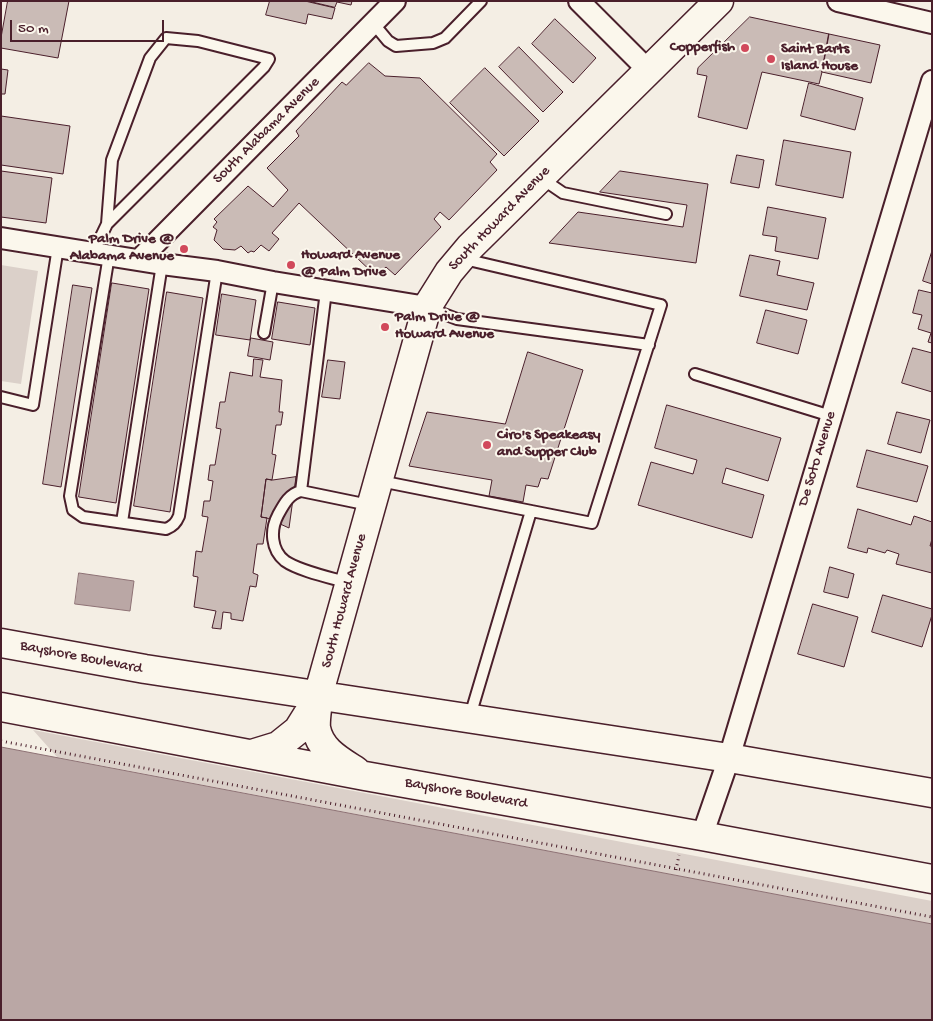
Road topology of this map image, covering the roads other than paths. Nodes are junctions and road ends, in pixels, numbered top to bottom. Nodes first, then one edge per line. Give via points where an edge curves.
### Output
1 (395, 1) edge
2 (481, 1) edge
3 (579, 1) edge
4 (720, 1) edge
5 (838, 1) edge
6 (373, 23) junction
7 (932, 23) edge
8 (648, 70) junction
9 (932, 81) edge
10 (540, 177) junction
11 (666, 214) dead end
12 (107, 224) junction
13 (1, 238) edge
14 (58, 247) junction
15 (101, 254) junction
16 (461, 258) junction
17 (139, 260) junction
18 (162, 264) junction
19 (217, 271) junction
20 (273, 282) junction
21 (326, 291) junction
22 (427, 307) junction
23 (264, 333) dead end
24 (649, 345) junction
25 (695, 374) dead end
26 (1, 396) edge
27 (831, 416) junction
28 (301, 491) junction
29 (374, 493) junction
30 (531, 511) junction
31 (122, 522) junction
32 (350, 583) junction
33 (1, 643) edge
34 (318, 696) junction
35 (1, 707) edge
36 (469, 719) junction
37 (252, 754) junction
38 (728, 758) junction
39 (365, 776) junction
40 (932, 792) edge
41 (702, 836) junction
42 (932, 879) edge

1 - 6 street, South Alabama Avenue
2 - 6 lane via 445,38 433,43 396,46
3 - 8 street
4 - 8 main road, South Howard Avenue
5 - 7 street
6 - 17 street, South Alabama Avenue
8 - 10 main road, South Howard Avenue
9 - 27 street, De Soto Avenue
10 - 11 lane via 562,194
10 - 16 main road, South Howard Avenue
12 - 12 lane via 264,67 268,59 198,41 166,38 150,58 112,160
12 - 15 lane
13 - 14 street
14 - 15 street
14 - 26 lane via 33,405
15 - 17 street
15 - 31 lane via 70,496 73,510 83,517
16 - 22 main road, South Howard Avenue
16 - 24 lane via 661,305
17 - 18 street
18 - 19 street
18 - 31 lane
19 - 20 street
19 - 31 lane via 179,516 172,527 166,529
20 - 21 street
20 - 23 lane
21 - 22 street
21 - 28 lane
22 - 24 lane via 457,319
22 - 29 main road, South Howard Avenue
24 - 30 lane via 592,524
25 - 27 lane
27 - 38 street, De Soto Avenue
28 - 29 lane
28 - 32 lane via 295,492 285,502 274,522 273,543 279,555 301,568
29 - 30 lane
29 - 32 main road, South Howard Avenue
30 - 36 lane
32 - 34 main road, South Howard Avenue
33 - 34 main road, Bayshore Boulevard via 144,670
34 - 36 main road, Bayshore Boulevard
34 - 37 main road, South Howard Avenue via 298,730 278,746
34 - 39 main road, South Howard Avenue via 316,727 320,739 334,757
35 - 37 main road, Bayshore Boulevard
36 - 38 main road, Bayshore Boulevard
37 - 39 main road, Bayshore Boulevard
38 - 40 main road, Bayshore Boulevard
38 - 41 street, De Soto Avenue
39 - 41 main road, Bayshore Boulevard
41 - 42 main road, Bayshore Boulevard

